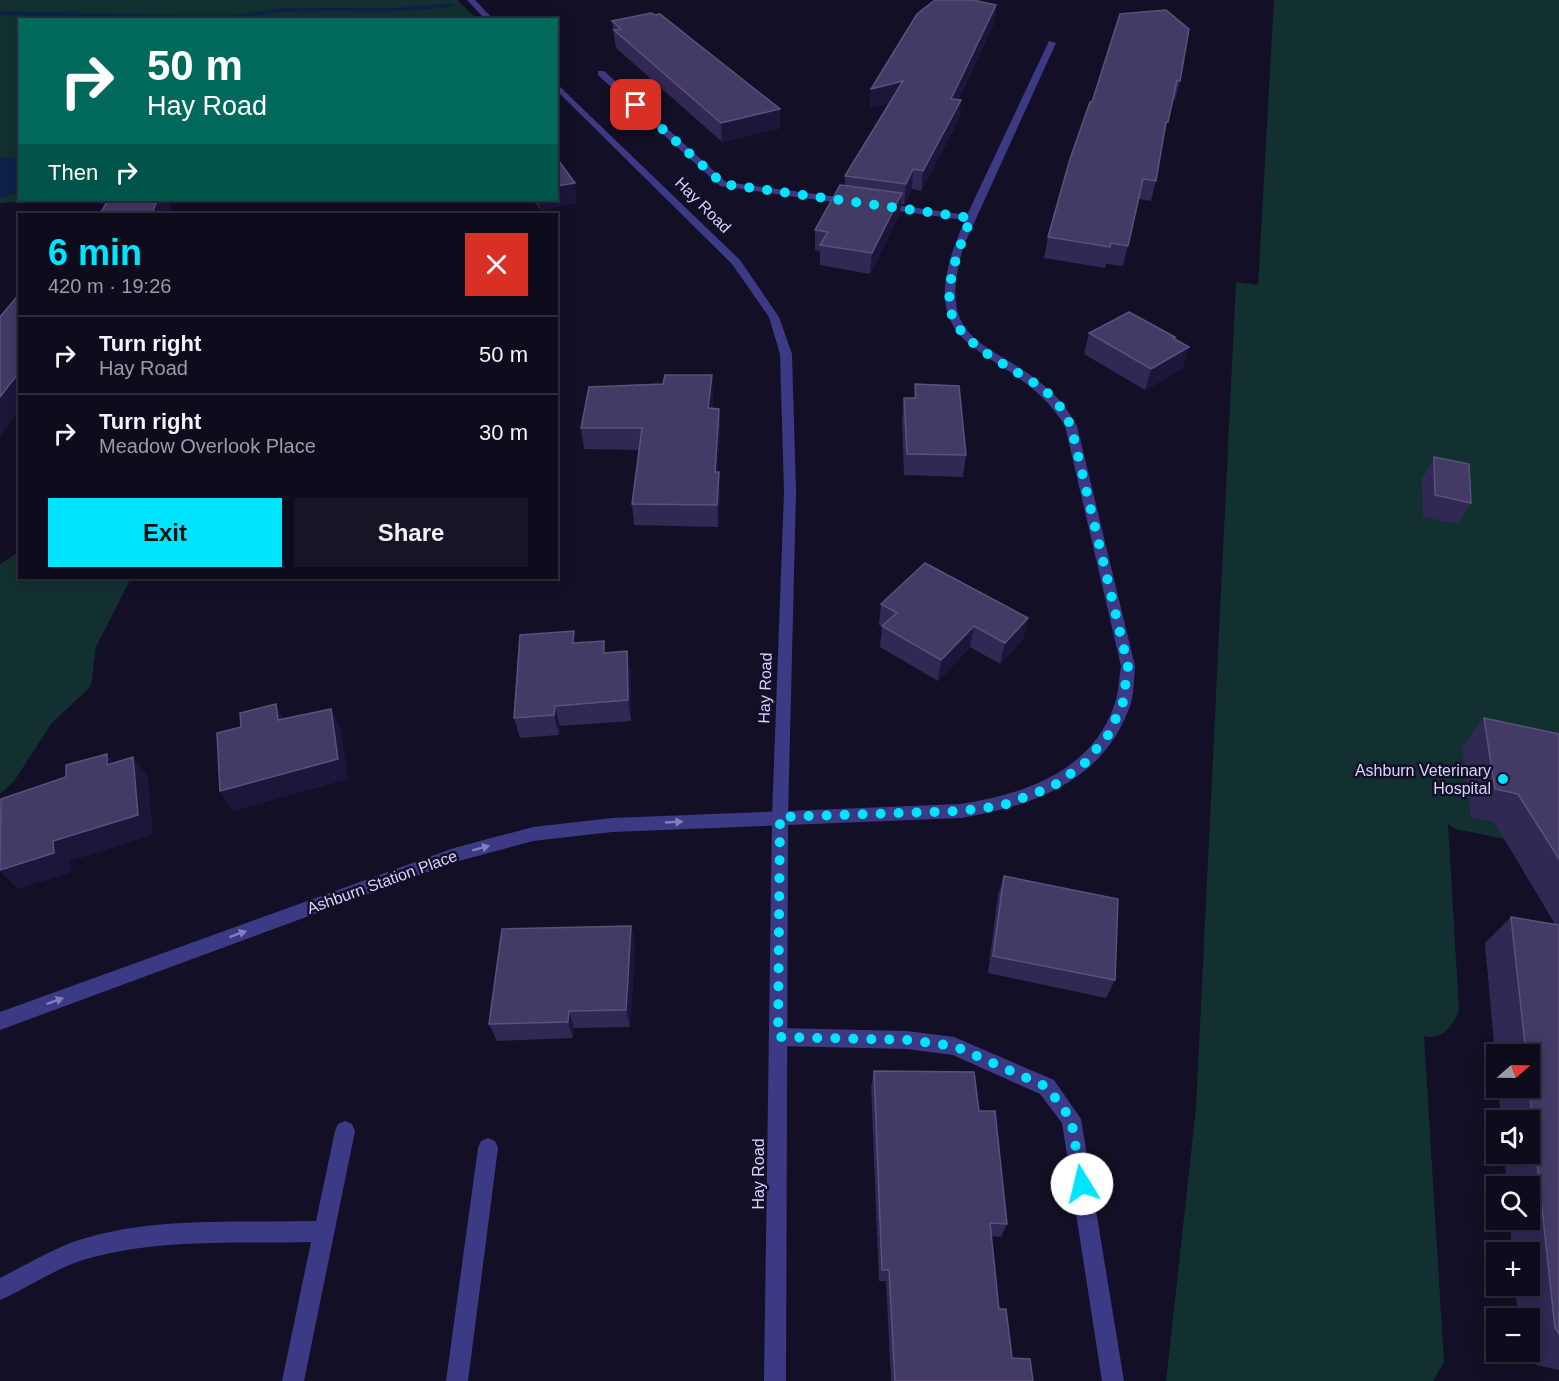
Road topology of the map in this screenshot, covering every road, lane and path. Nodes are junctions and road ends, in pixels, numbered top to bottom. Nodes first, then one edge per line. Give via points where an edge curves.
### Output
1 (471, 0) edge
2 (489, 18) edge
3 (1052, 43) dead end
4 (601, 73) dead end
5 (558, 88) edge
6 (865, 203) edge
7 (876, 205) edge
8 (971, 218) junction
9 (780, 817) junction
10 (0, 1021) edge
11 (778, 1037) junction
12 (345, 1131) dead end
13 (488, 1148) dead end
14 (325, 1231) junction
15 (0, 1289) edge
16 (293, 1381) edge
17 (457, 1381) edge
18 (775, 1381) edge
19 (1113, 1381) edge

1 - 2 street
3 - 8 street, Ashburn Station Place
4 - 6 street via 723,184
5 - 9 street, Hay Road via 736,262 774,317 786,354 789,492
7 - 8 street
8 - 9 street, Ashburn Station Place via 953,267 950,307 959,328 978,346 1045,391 1062,408 1071,426 1128,666 1123,702 1109,734 1084,764 1052,787 1001,806 961,811
10 -> 9 street, Ashburn Station Place via 454,855 533,834 612,825
9 - 11 street, Hay Road
11 - 18 street, Hay Road
11 - 19 street via 907,1040 954,1046 1047,1087 1071,1119
12 - 14 street
13 - 17 street
14 - 15 street via 155,1235 121,1240 78,1251
14 - 16 street

